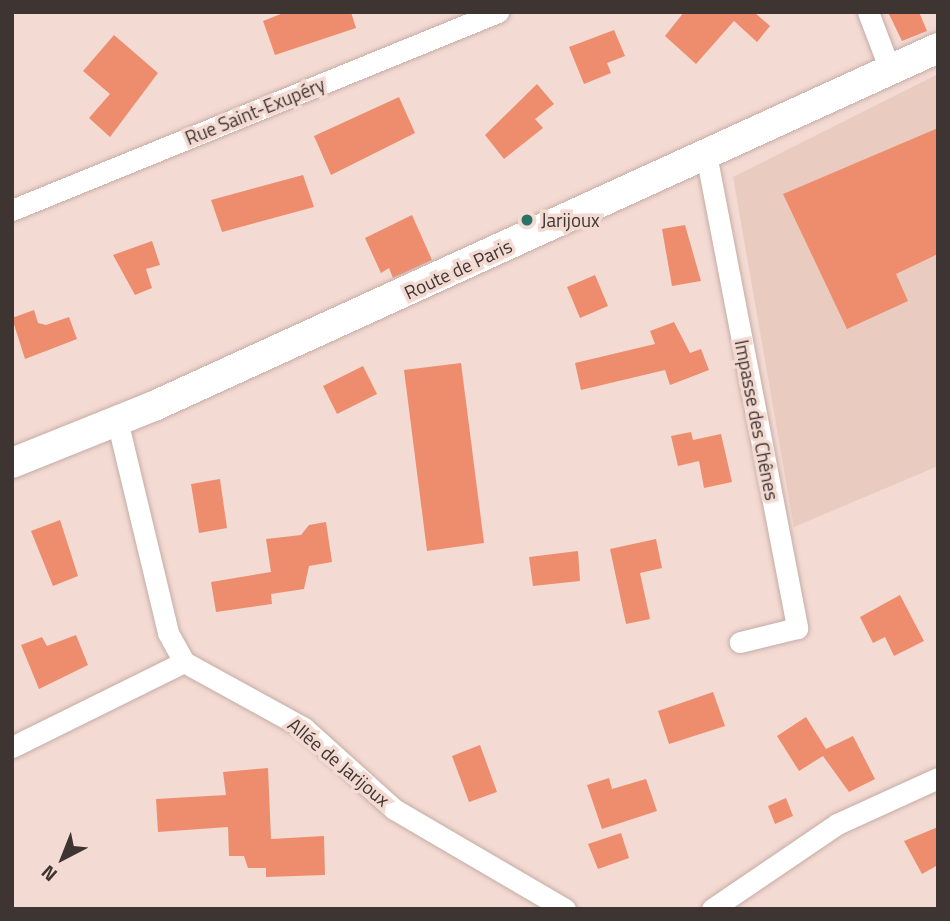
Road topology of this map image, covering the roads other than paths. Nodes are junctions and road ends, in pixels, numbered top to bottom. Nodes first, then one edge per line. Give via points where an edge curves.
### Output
1 (498, 12) edge
2 (868, 12) edge
3 (938, 48) edge
4 (890, 70) junction
5 (706, 154) junction
6 (12, 210) edge
7 (117, 420) junction
8 (12, 463) edge
9 (740, 642) dead end
10 (184, 662) junction
11 (12, 747) edge
12 (938, 778) edge
13 (565, 909) edge
14 (712, 909) edge

1 - 6 street, Rue Saint-Exupéry
2 - 4 street
3 - 4 main road, Route de Paris
4 - 5 main road, Route de Paris
5 - 7 main road, Route de Paris
5 - 9 street, Impasse des Chênes via 797,628
7 - 8 main road, Route de Paris
7 - 10 street via 168,633
10 - 11 street
10 - 13 street, Allée de Jarijoux via 304,728 394,809
12 - 14 street via 836,824

